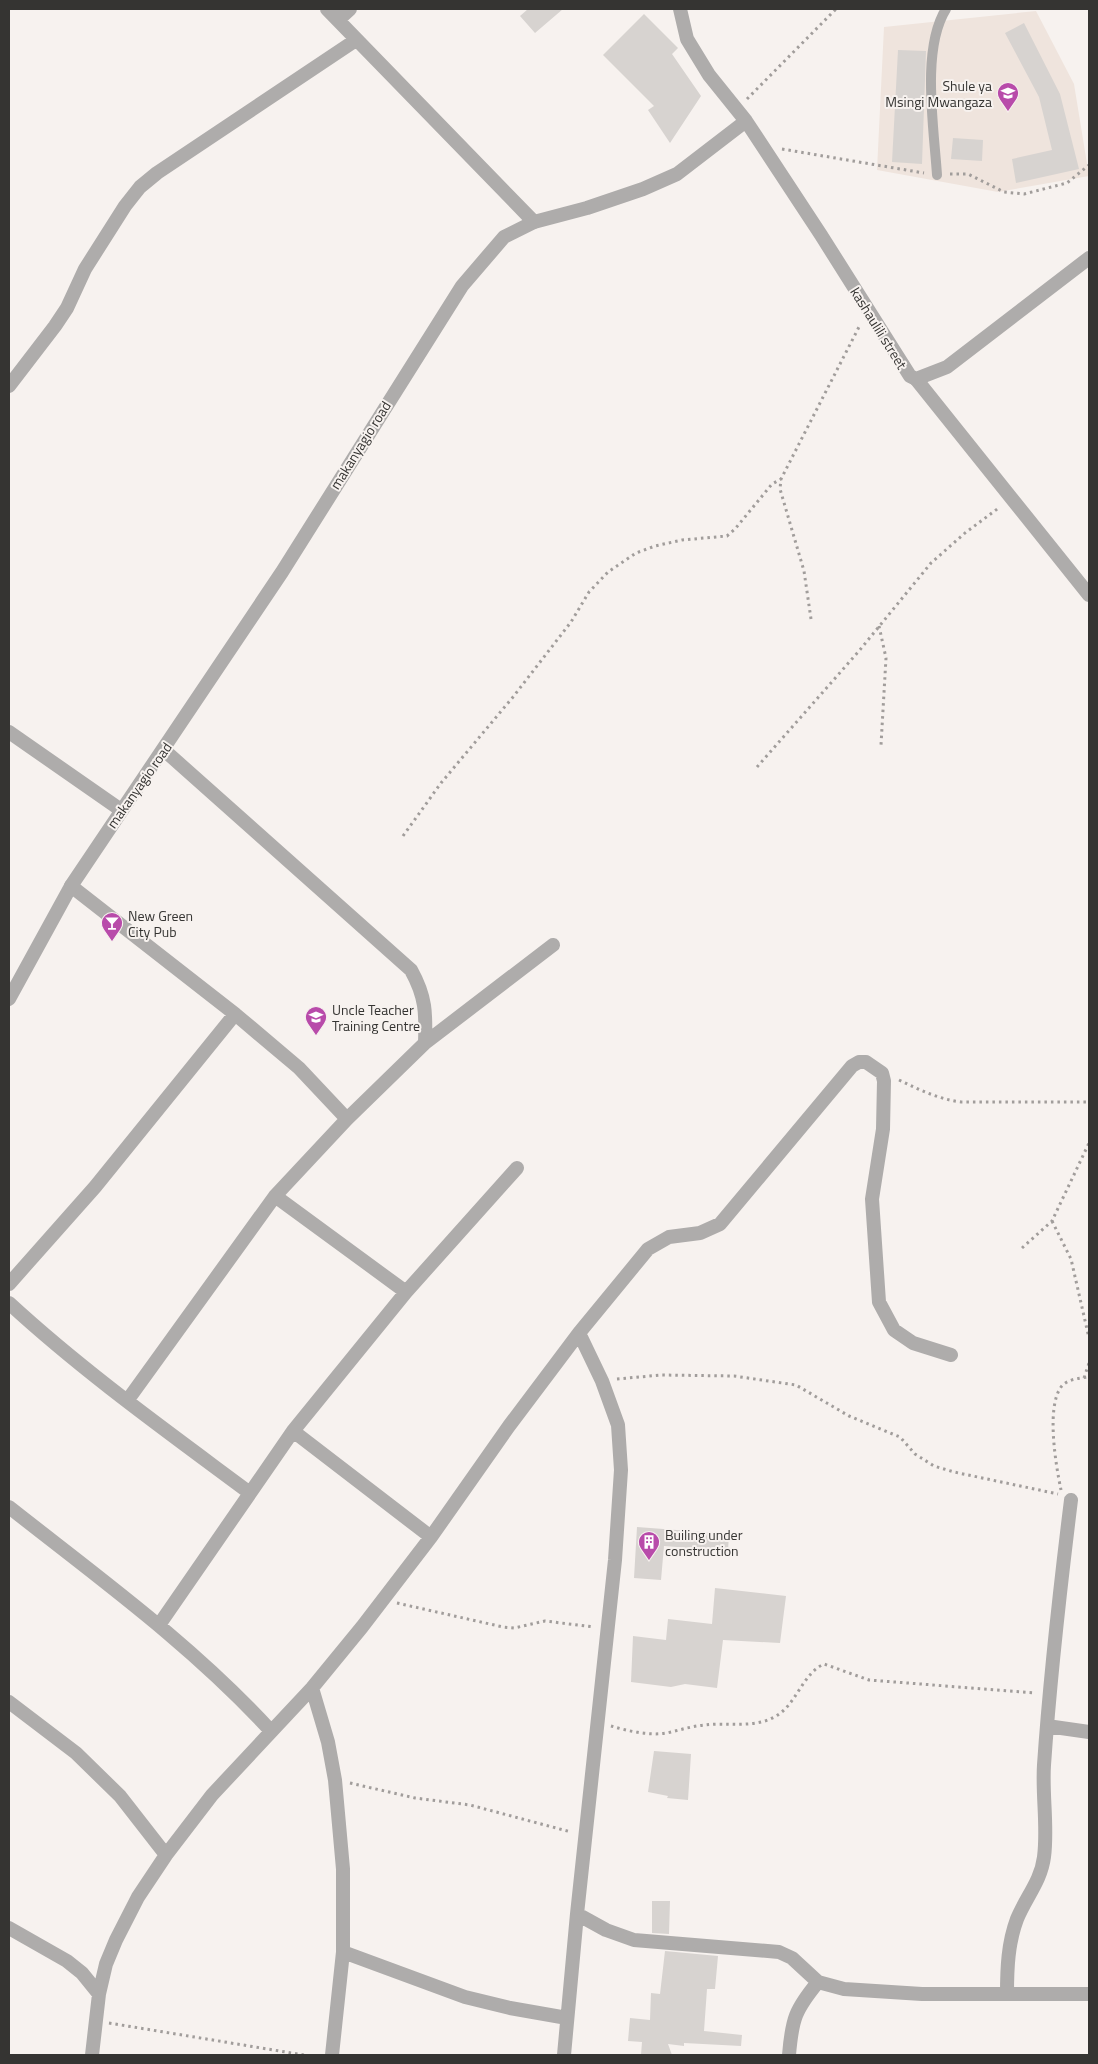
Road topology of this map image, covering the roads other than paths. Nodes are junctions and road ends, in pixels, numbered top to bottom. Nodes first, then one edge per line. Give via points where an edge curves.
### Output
1 (327, 9) edge
2 (350, 9) edge
3 (946, 9) edge
4 (679, 10) edge
5 (338, 20) junction
6 (356, 40) junction
7 (746, 122) junction
8 (937, 175) dead end
9 (534, 222) junction
10 (1089, 258) edge
11 (916, 379) junction
12 (9, 386) edge
13 (1089, 595) edge
14 (9, 732) edge
15 (164, 750) junction
16 (121, 810) junction
17 (71, 886) junction
18 (553, 945) dead end
19 (9, 999) edge
20 (235, 1014) junction
21 (425, 1043) junction
22 (347, 1119) junction
23 (517, 1168) dead end
24 (275, 1196) junction
25 (9, 1284) edge
26 (406, 1292) junction
27 (9, 1303) edge
28 (579, 1333) junction
29 (951, 1355) dead end
30 (127, 1401) junction
31 (293, 1431) junction
32 (250, 1493) junction
33 (1071, 1500) dead end
34 (9, 1507) edge
35 (430, 1537) junction
36 (159, 1625) junction
37 (312, 1688) junction
38 (9, 1702) edge
39 (1047, 1726) junction
40 (270, 1730) junction
41 (1089, 1732) edge
42 (166, 1855) junction
43 (577, 1914) junction
44 (9, 1928) edge
45 (343, 1952) junction
46 (818, 1982) junction
47 (99, 1994) junction
48 (1007, 1994) junction
49 (1089, 1994) edge
50 (567, 2018) junction
51 (92, 2055) edge
52 (332, 2055) edge
53 (564, 2055) edge
54 (789, 2055) edge

1 - 5 street
2 - 5 street
3 - 8 lane via 940,20 931,61
4 - 7 street via 687,39 709,75
5 - 6 street
6 - 9 street
6 - 12 street via 140,187 85,268 55,326
7 - 9 street, makanyagio road via 677,174 587,208
7 - 11 street, kashaulili street via 821,235 904,370
9 - 15 street, makanyagio road via 504,237 462,286 282,572
10 - 11 street, kashaulili street via 947,367
11 - 13 street
14 - 16 street
15 - 16 street, makanyagio road
15 - 21 street via 411,970 422,989 426,1010
16 - 17 street, makanyagio road
17 - 19 street, makanyagio road
17 - 20 street
18 - 21 street
20 - 22 street via 299,1068
20 - 25 street via 95,1187
21 - 22 street
22 - 24 street
23 - 26 street
24 - 26 street
24 - 30 street
26 - 31 street
27 - 30 street
28 - 29 street via 648,1249 669,1237 700,1233 720,1224 852,1066 866,1062 882,1072 883,1130 872,1199 879,1302 894,1330 913,1343
28 - 35 street
28 - 43 street via 618,1425 621,1470
30 - 32 street
31 - 32 street
31 - 35 street
32 - 36 street
33 - 39 street
34 - 36 street
35 - 37 street via 384,1600
36 - 40 street via 217,1675
37 - 40 street
37 - 45 street via 335,1780 342,1869
38 - 42 street via 76,1753 120,1796
39 - 41 street
39 - 48 street via 1043,1781 1044,1856 1036,1885 1012,1934
40 - 42 street via 212,1795
42 - 47 street via 138,1897 116,1940
43 - 46 street via 606,1930 634,1940 779,1952 800,1964
43 - 50 street
44 - 47 street via 68,1961
45 - 50 street via 465,1997
45 - 52 street
46 - 48 street via 870,1992
46 - 54 street via 798,2005 790,2034
47 - 51 street
48 - 49 street
50 - 53 street

